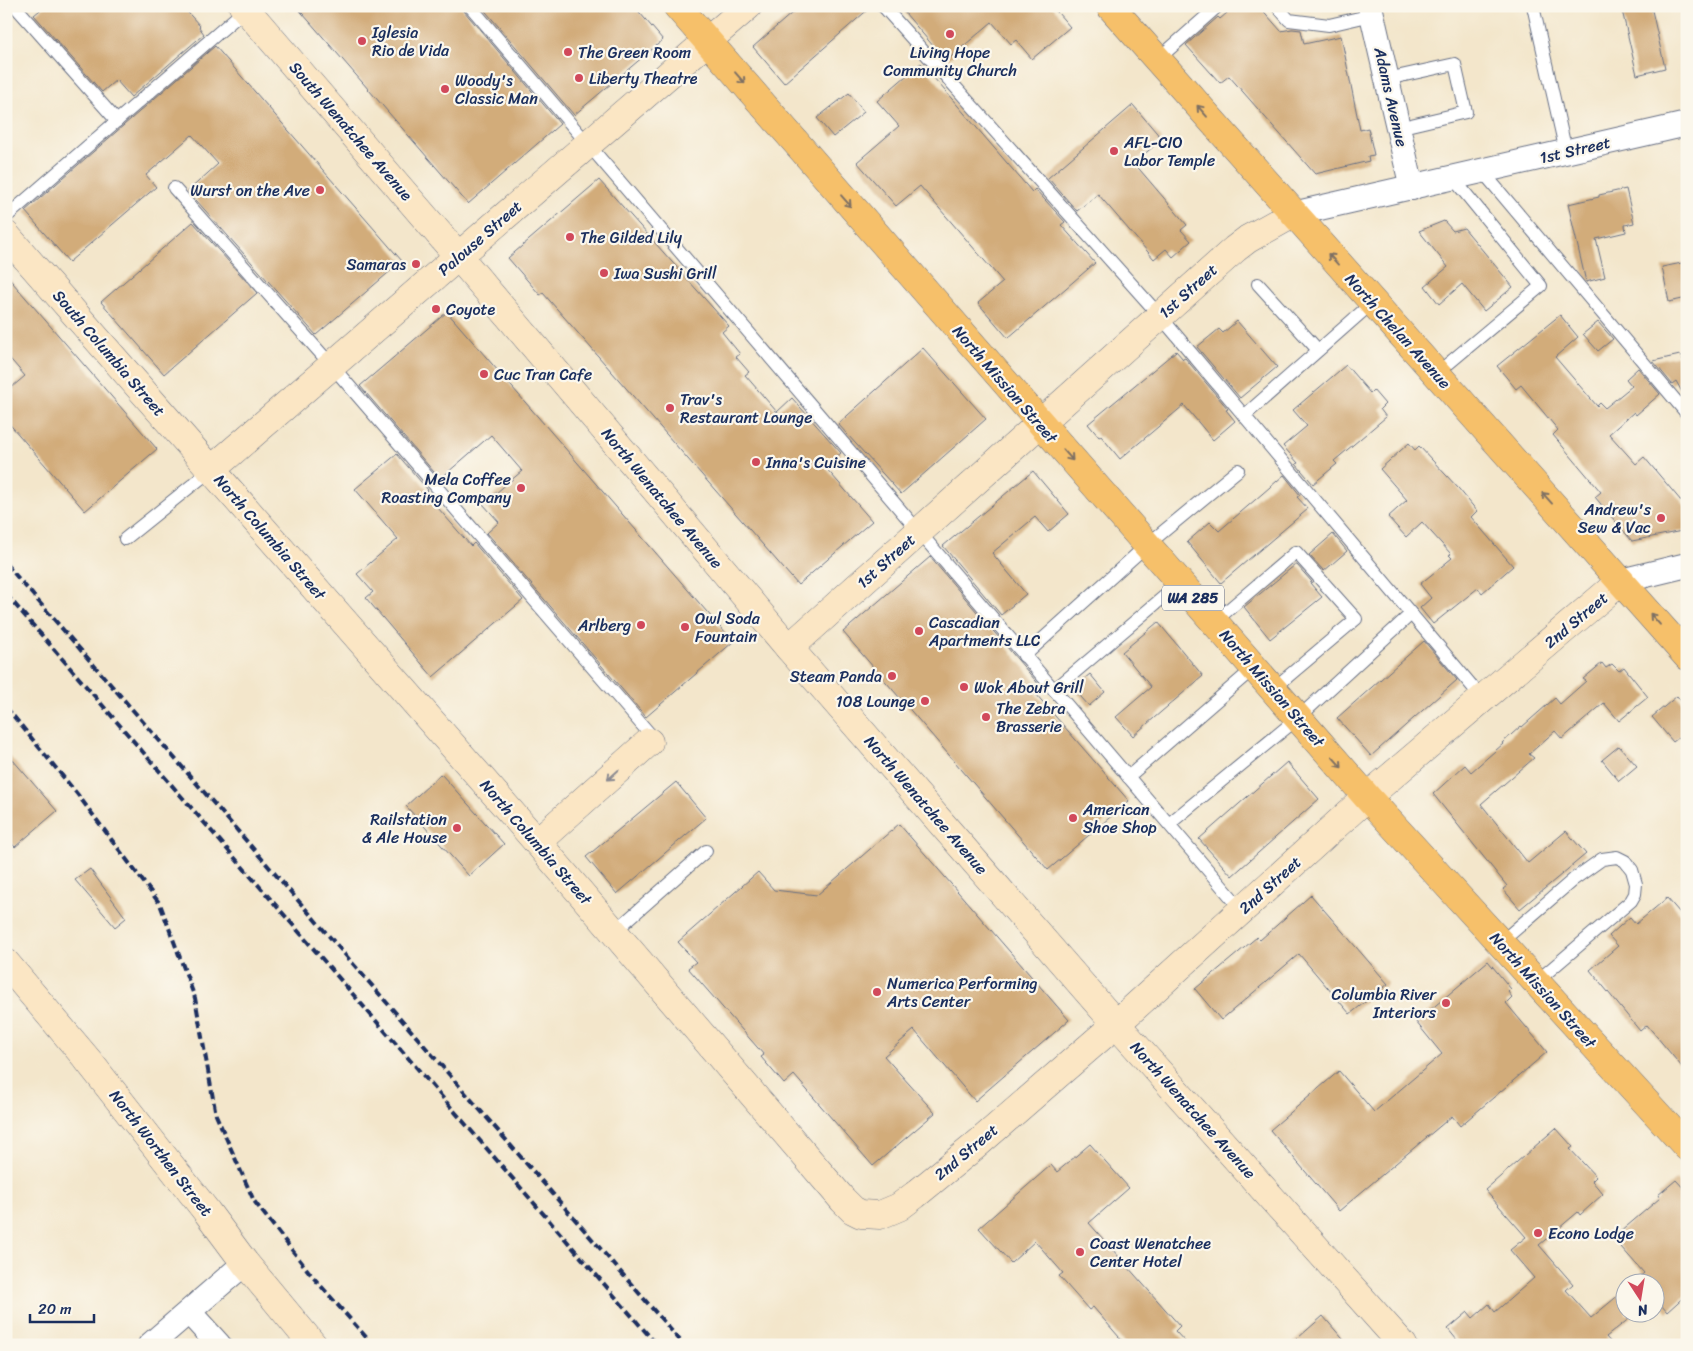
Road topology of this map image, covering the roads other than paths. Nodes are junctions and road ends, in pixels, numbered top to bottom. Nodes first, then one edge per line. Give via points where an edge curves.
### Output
1 (15, 6) edge
2 (470, 6) edge
3 (677, 6) edge
4 (748, 6) edge
5 (883, 6) edge
6 (1218, 6) edge
7 (1277, 6) edge
8 (1534, 6) edge
9 (246, 7) edge
10 (1116, 9) edge
11 (1371, 11) edge
12 (708, 42) junction
13 (1157, 60) junction
14 (1387, 79) junction
15 (117, 121) junction
16 (1687, 124) edge
17 (1398, 128) junction
18 (588, 144) junction
19 (1566, 152) junction
20 (1483, 172) junction
21 (1453, 178) junction
22 (174, 188) dead end
23 (1412, 188) junction
24 (1293, 214) junction
25 (6, 217) edge
26 (6, 235) edge
27 (458, 257) junction
28 (1258, 284) dead end
29 (1372, 303) junction
30 (1160, 316) junction
31 (1318, 350) junction
32 (332, 366) junction
33 (1436, 374) junction
34 (1687, 414) edge
35 (1244, 416) junction
36 (1040, 424) junction
37 (211, 470) junction
38 (1238, 470) dead end
39 (918, 532) junction
40 (125, 538) dead end
41 (1147, 545) junction
42 (1687, 565) edge
43 (1621, 581) junction
44 (1180, 583) junction
45 (1411, 614) junction
46 (1214, 622) junction
47 (789, 648) junction
48 (1024, 656) junction
49 (1687, 656) edge
50 (1254, 668) junction
51 (1273, 689) junction
52 (1054, 690) junction
53 (1482, 699) junction
54 (1298, 718) junction
55 (652, 741) joint
56 (1128, 777) junction
57 (1367, 797) junction
58 (1169, 824) junction
59 (537, 842) junction
60 (706, 851) dead end
61 (1242, 910) junction
62 (614, 932) junction
63 (1500, 943) junction
64 (6, 963) edge
65 (1536, 982) junction
66 (1116, 1024) junction
67 (1687, 1147) edge
68 (861, 1214) joint
69 (245, 1263) junction
70 (189, 1312) junction
71 (150, 1345) edge
72 (219, 1345) edge
73 (313, 1345) edge
74 (1403, 1345) edge

1 - 15 lane
2 - 18 lane
3 - 12 main road, WA 285
4 - 12 street, Palouse Street
5 - 30 lane
6 - 13 lane
7 - 11 lane via 1289,20 1329,24
8 - 19 lane
9 - 15 lane
9 - 27 street, South Wenatchee Avenue
10 - 13 main road, North Chelan Avenue
11 - 14 street, Adams Avenue
12 - 18 street, Palouse Street
12 -> 36 main road, North Mission Street / WA 285
24 -> 13 main road, North Chelan Avenue
14 - 17 street, Adams Avenue
14 - 17 lane via 1455,64 1466,112
15 - 25 lane
16 - 19 street, 1st Street
17 - 23 street, Adams Avenue
18 - 27 street, Palouse Street
18 - 39 lane
19 - 20 street, 1st Street
20 - 21 street, 1st Street
20 - 34 lane
21 - 23 street, 1st Street
21 - 33 lane via 1540,286
22 - 32 lane
23 - 24 street, 1st Street
29 -> 24 main road, North Chelan Avenue
24 - 30 street, 1st Street via 1248,238
26 - 37 street, South Columbia Street
27 - 32 street, Palouse Street
27 - 47 street, North Wenatchee Avenue
28 - 31 lane
29 - 31 lane
29 - 33 main road, North Chelan Avenue
30 - 35 lane
30 - 36 street, 1st Street
31 - 35 lane
32 - 37 street, Palouse Street
32 - 55 lane
43 -> 33 main road, North Chelan Avenue
35 - 45 lane
36 - 39 street, 1st Street
36 -> 41 main road, North Mission Street / WA 285
37 - 40 lane
37 - 59 street, North Columbia Street
38 - 41 lane
39 - 47 street, 1st Street
39 - 48 lane
41 - 44 main road, North Mission Street / WA 285
41 - 48 lane
42 - 43 street, 2nd Street
49 -> 43 main road, North Chelan Avenue
43 - 53 street, 2nd Street
44 - 46 main road, North Mission Street / WA 285
44 - 52 lane
45 - 53 lane
45 - 54 lane
46 - 50 main road, North Mission Street / WA 285
46 - 51 lane via 1296,552 1356,619
47 - 66 street, North Wenatchee Avenue
48 - 52 lane
50 - 51 main road, North Mission Street / WA 285
50 - 56 lane
51 - 54 main road, North Mission Street / WA 285
52 - 56 lane
53 - 57 street, 2nd Street
54 -> 57 main road, North Mission Street / WA 285
54 - 58 lane
55 -> 59 street
56 - 58 lane
57 - 61 street, 2nd Street
57 - 63 main road, North Mission Street / WA 285
58 - 61 lane
59 - 62 street, North Columbia Street
60 - 62 lane
61 - 66 street, 2nd Street
62 - 68 street, North Columbia Street via 843,1200
63 - 65 main road, North Mission Street / WA 285
63 - 65 lane via 1602,859 1617,856 1625,861 1636,884 1631,901
64 - 69 street, North Worthen Street via 154,1143
65 - 67 main road, North Mission Street / WA 285
66 - 68 street, 2nd Street via 907,1201 880,1215
66 - 74 street, North Wenatchee Avenue
69 - 70 street
69 - 73 street, North Worthen Street
70 - 71 street
70 - 72 street

